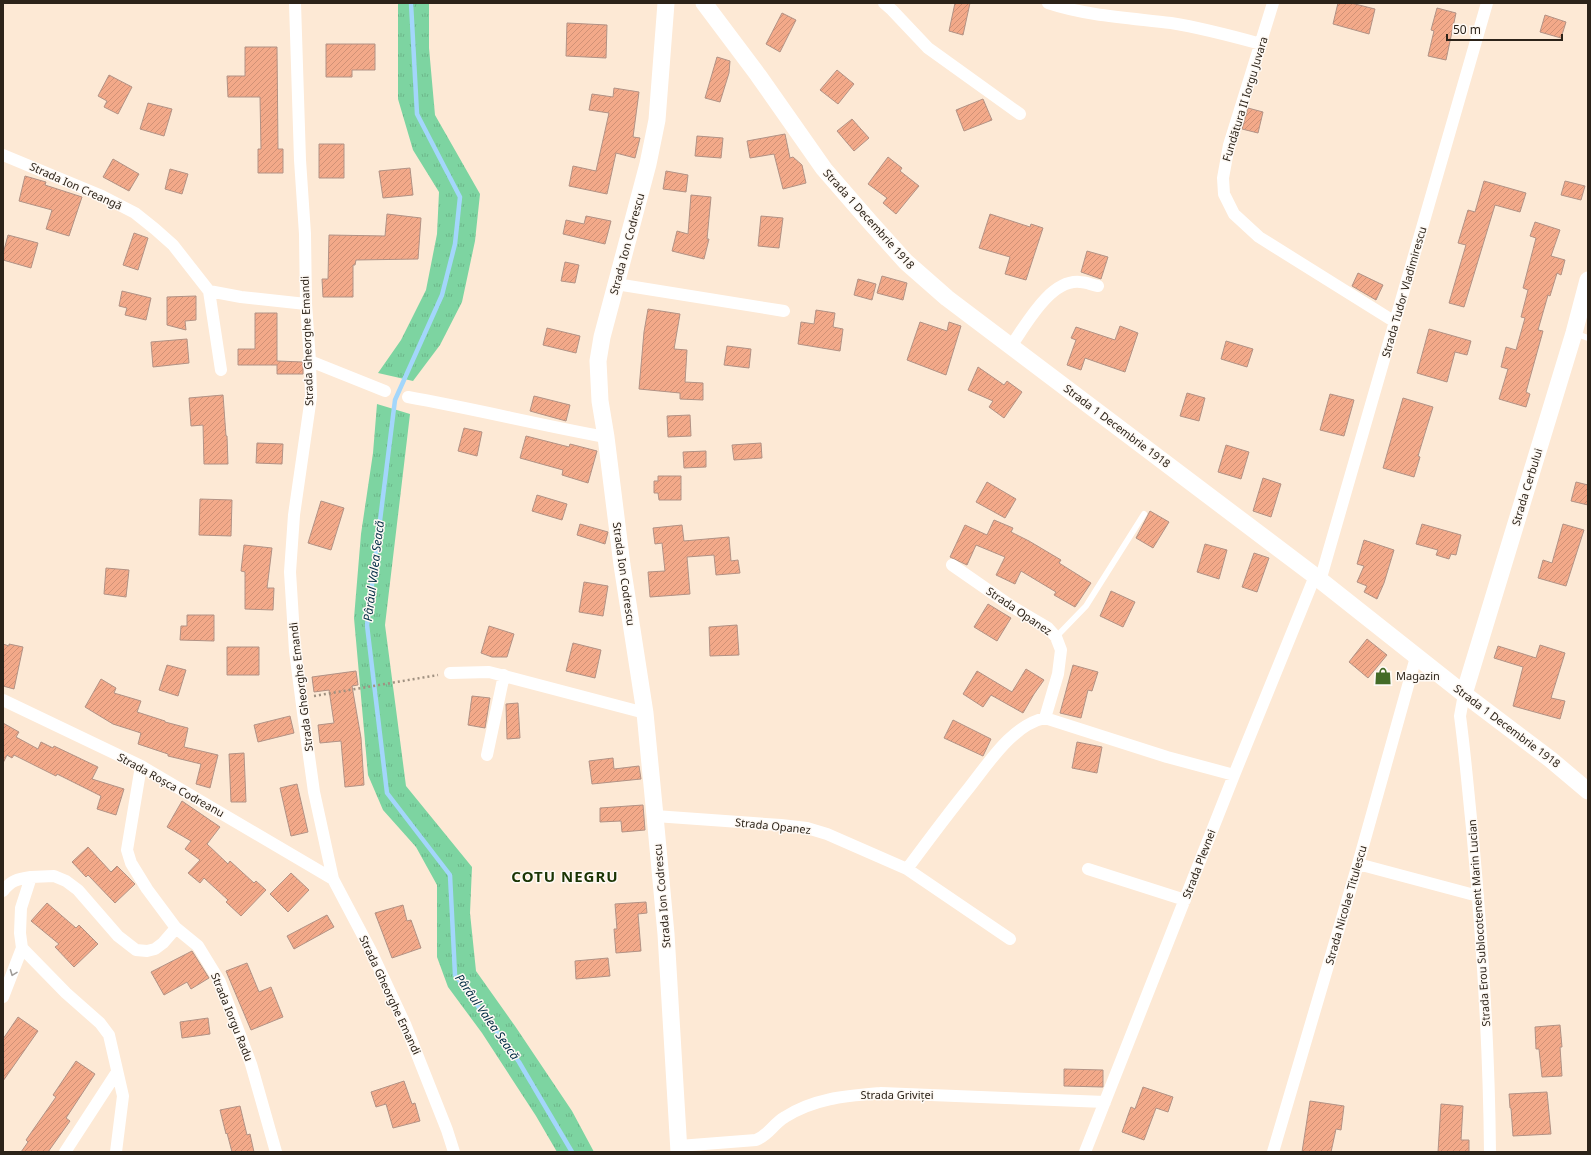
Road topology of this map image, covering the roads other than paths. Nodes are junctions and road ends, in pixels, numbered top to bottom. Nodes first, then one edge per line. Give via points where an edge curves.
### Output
1 (295, 3) edge
2 (666, 3) edge
3 (704, 3) edge
4 (1048, 3) edge
5 (1273, 3) edge
6 (1487, 3) edge
7 (893, 5) edge
8 (1261, 44) junction
9 (1020, 114) dead end
10 (3, 155) edge
11 (1588, 280) edge
12 (616, 284) junction
13 (1098, 286) dead end
14 (209, 292) junction
15 (306, 304) junction
16 (784, 311) dead end
17 (1395, 322) junction
18 (1581, 335) edge
19 (1011, 346) junction
20 (310, 361) junction
21 (221, 370) dead end
22 (385, 391) dead end
23 (408, 397) dead end
24 (606, 437) junction
25 (1144, 514) dead end
26 (952, 565) dead end
27 (1318, 579) junction
28 (1056, 637) junction
29 (1416, 657) junction
30 (450, 673) road end
31 (504, 675) junction
32 (1464, 694) junction
33 (3, 700) edge
34 (645, 713) junction
35 (1045, 718) junction
36 (487, 754) dead end
37 (141, 766) junction
38 (1234, 775) junction
39 (1588, 791) edge
40 (655, 816) junction
41 (1358, 864) junction
42 (907, 869) junction
43 (1088, 869) dead end
44 (31, 877) junction
45 (334, 879) junction
46 (3, 891) edge
47 (1478, 896) junction
48 (1185, 900) junction
49 (176, 928) junction
50 (1010, 939) dead end
51 (22, 948) junction
52 (3, 997) edge
53 (117, 1072) junction
54 (1104, 1102) junction
55 (679, 1149) edge
56 (65, 1152) edge
57 (116, 1152) edge
58 (276, 1152) edge
59 (454, 1152) edge
60 (1085, 1152) edge
61 (1273, 1152) edge
62 (1490, 1152) edge

1 - 15 street, Strada Gheorghe Emandi
2 - 12 main road, Strada Ion Codrescu via 657,120
3 - 19 main road, Strada 1 Decembrie 1918 via 824,169 870,222 906,262 947,298
4 - 8 street via 1079,12 1174,24
5 - 8 street, Fundătura II Iorgu Juvara
6 - 17 street, Strada Tudor Vladimirescu
7 - 9 street via 928,48
8 - 17 street, Fundătura II Iorgu Juvara via 1229,145 1223,178 1224,194 1234,214 1259,237
10 - 14 street, Strada Ion Creangă via 102,196 135,213 173,245
11 - 18 main road, Strada Cerbului
12 - 16 street
12 - 24 main road, Strada Ion Codrescu via 598,361 600,401
13 - 19 street via 1079,281 1064,284 1056,289 1047,296
14 - 15 street
14 - 21 street
15 - 20 street, Strada Gheorghe Emandi
17 - 27 street, Strada Tudor Vladimirescu
18 - 32 main road, Strada Cerbului
19 - 27 main road, Strada 1 Decembrie 1918
20 - 22 street
20 - 45 street, Strada Gheorghe Emandi via 311,397 294,515 290,572 295,651 314,792
23 - 24 street
24 - 34 main road, Strada Ion Codrescu via 622,565
25 - 28 lane via 1086,606
26 - 28 street, Strada Opanez via 1048,628
27 - 29 main road, Strada 1 Decembrie 1918
27 - 38 street, Strada Plevnei
28 - 35 street, Strada Opanez via 1061,650 1058,674
29 - 32 main road, Strada 1 Decembrie 1918
29 - 41 street, Strada Nicolae Titulescu
30 - 31 street via 489,672
31 - 34 street
31 - 36 street
32 - 39 main road, Strada 1 Decembrie 1918
32 - 47 street, Strada Erou Sublocotenent Marin Lucian via 1460,716
33 - 37 street, Strada Roșca Codreanu
34 - 40 main road, Strada Ion Codrescu
35 - 38 street via 1167,758
35 - 42 street via 1035,720 999,749
37 - 45 street, Strada Roșca Codreanu
37 - 49 street, Strada Iorgu Radu via 129,856 147,889
38 - 48 street, Strada Plevnei
40 - 42 street, Strada Opanez via 807,828 827,834
40 - 55 main road, Strada Ion Codrescu via 666,934
41 - 47 street
41 - 61 street, Strada Nicolae Titulescu
42 - 50 street, Strada Opanez
43 - 48 street
44 - 46 street via 16,879
44 - 49 street via 54,876 66,881 78,890 118,936 136,950 155,949
44 - 51 street via 21,908
45 - 59 street, Strada Gheorghe Emandi via 405,1024
47 - 62 street, Strada Erou Sublocotenent Marin Lucian via 1488,1046
48 - 54 street, Strada Plevnei
49 - 58 street, Strada Iorgu Radu via 198,946 220,982 251,1064
51 -> 52 street
51 - 53 street via 100,1023 109,1035
53 - 56 street
53 - 57 street via 123,1096
54 - 55 street, Strada Griviței via 881,1093 844,1097 800,1108 783,1118 766,1136 756,1140
54 - 60 street, Strada Plevnei

